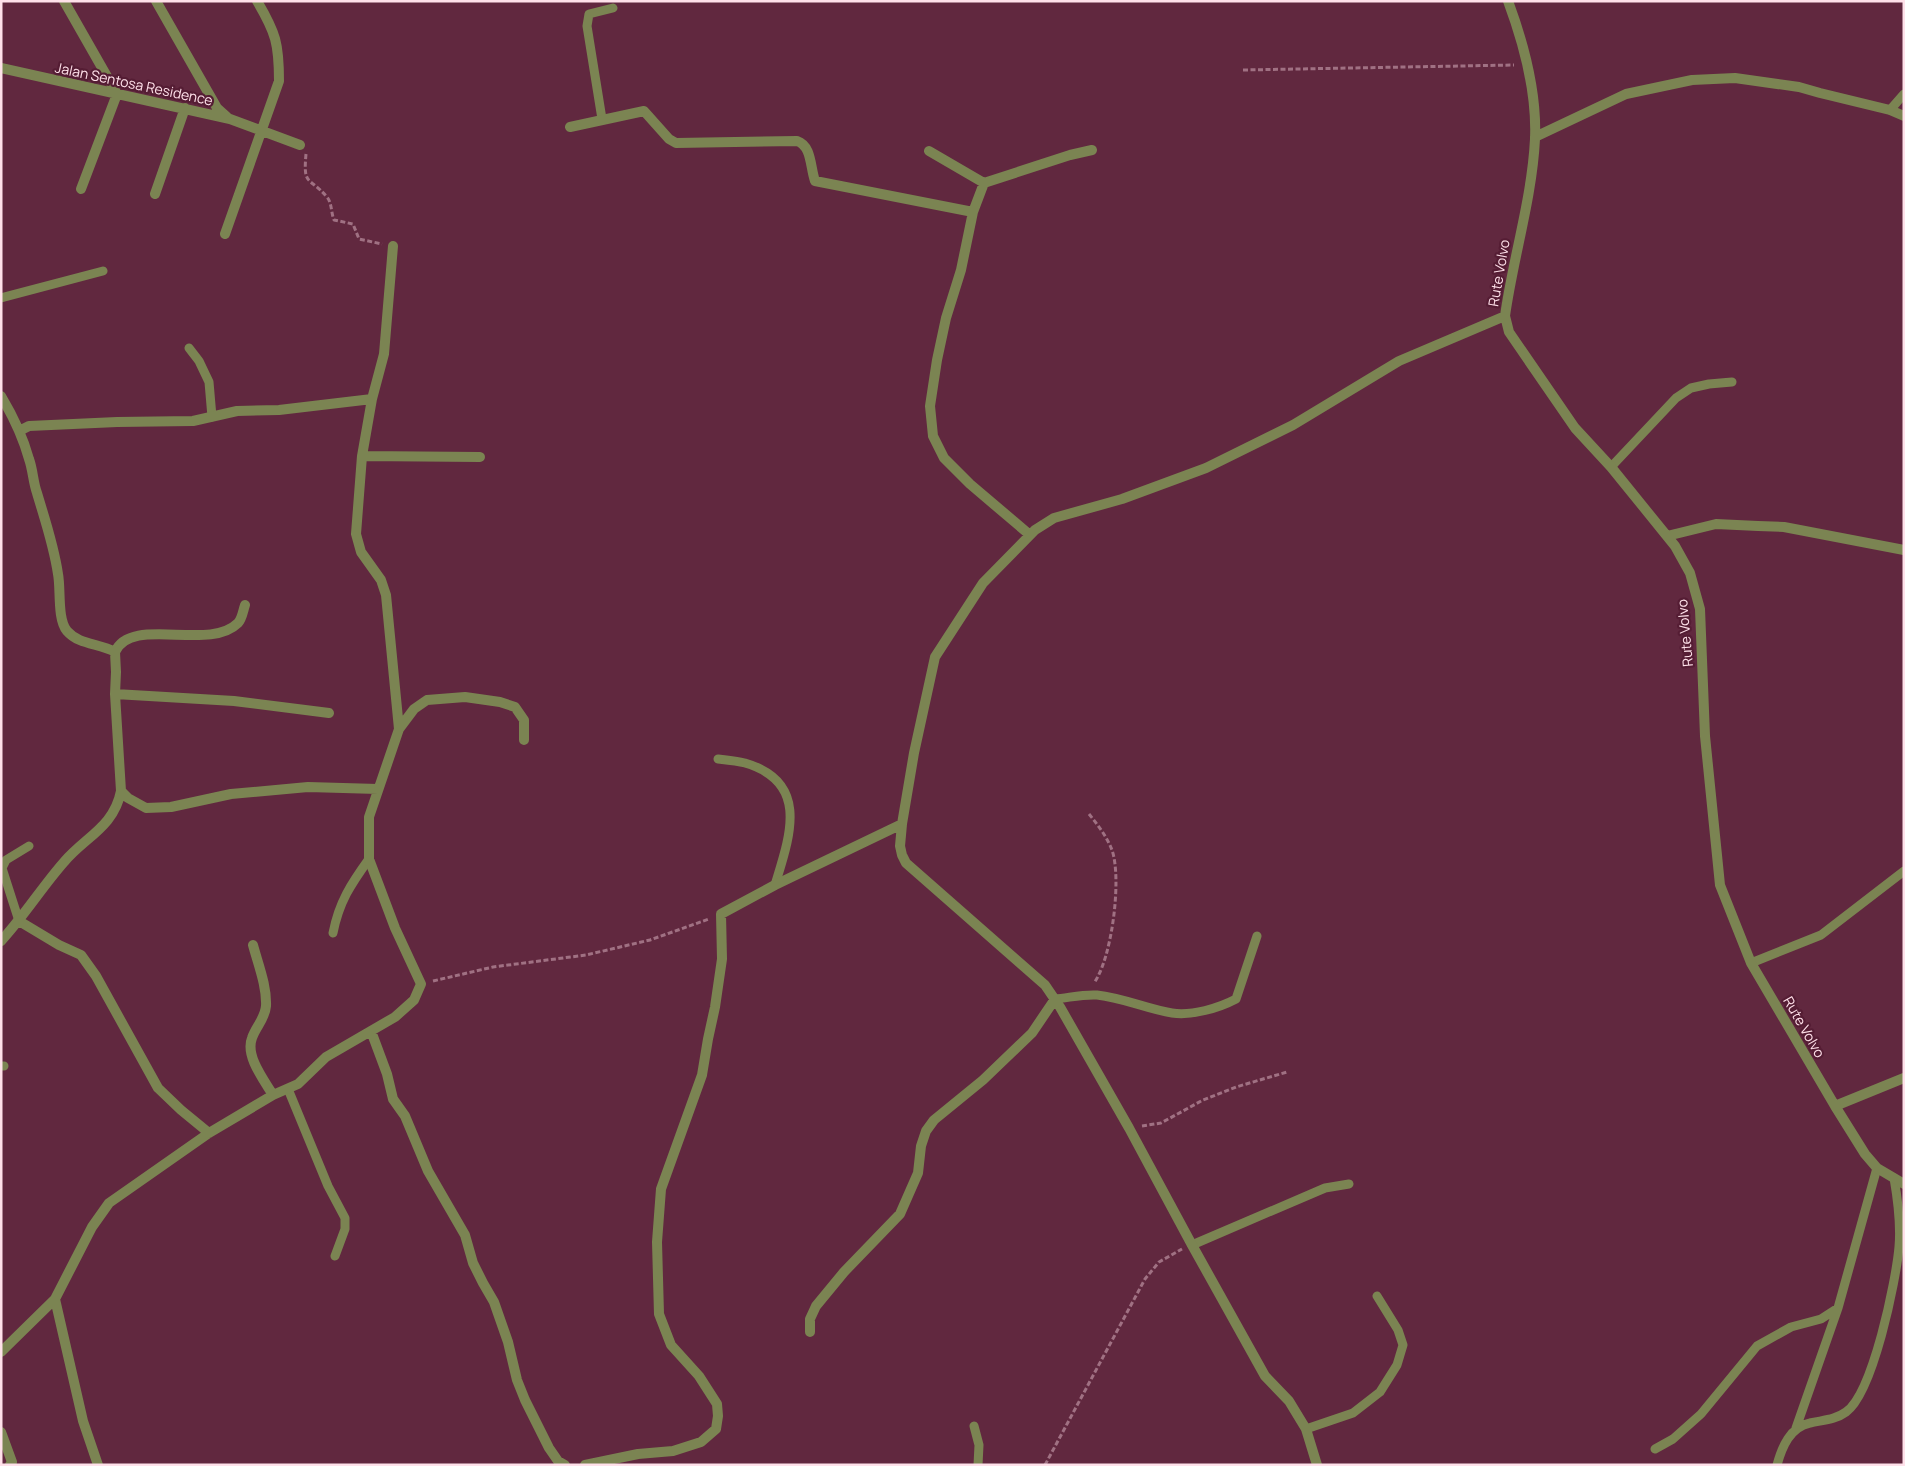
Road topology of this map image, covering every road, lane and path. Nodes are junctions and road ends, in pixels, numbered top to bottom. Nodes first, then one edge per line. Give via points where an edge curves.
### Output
1 (64, 1) edge
2 (156, 1) edge
3 (257, 1) edge
4 (1508, 1) edge
5 (613, 8) dead end
6 (1527, 64) junction
7 (2, 67) edge
8 (1242, 70) dead end
9 (117, 94) junction
10 (1904, 94) edge
11 (185, 108) junction
12 (1890, 110) junction
13 (1904, 116) edge
14 (230, 119) junction
15 (602, 119) junction
16 (570, 127) dead end
17 (260, 130) junction
18 (1535, 137) junction
19 (300, 145) joint
20 (1092, 150) dead end
21 (929, 151) dead end
22 (984, 183) junction
23 (81, 189) dead end
24 (155, 194) dead end
25 (972, 212) junction
26 (225, 234) dead end
27 (393, 246) joint
28 (103, 271) dead end
29 (1, 298) edge
30 (1505, 316) junction
31 (189, 348) dead end
32 (1732, 382) dead end
33 (1, 396) edge
34 (372, 399) junction
35 (212, 417) junction
36 (20, 431) junction
37 (362, 456) junction
38 (480, 457) dead end
39 (1611, 467) junction
40 (1030, 535) junction
41 (1667, 536) junction
42 (1904, 550) edge
43 (245, 605) dead end
44 (114, 652) junction
45 (115, 694) junction
46 (329, 713) dead end
47 (399, 730) junction
48 (524, 740) dead end
49 (718, 759) dead end
50 (378, 789) junction
51 (121, 791) junction
52 (1090, 814) dead end
53 (902, 824) junction
54 (29, 846) dead end
55 (369, 859) junction
56 (1904, 871) edge
57 (775, 885) junction
58 (721, 914) junction
59 (19, 920) junction
60 (334, 933) dead end
61 (1257, 936) dead end
62 (1, 941) edge
63 (253, 945) dead end
64 (1751, 962) junction
65 (421, 984) junction
66 (1085, 996) junction
67 (1054, 999) junction
68 (371, 1032) junction
69 (1287, 1072) dead end
70 (1904, 1078) edge
71 (288, 1089) junction
72 (273, 1095) junction
73 (1835, 1106) junction
74 (1129, 1128) junction
75 (209, 1133) junction
76 (1877, 1168) junction
77 (1894, 1178) junction
78 (1349, 1184) dead end
79 (1904, 1184) edge
80 (1192, 1245) junction
81 (335, 1256) dead end
82 (1378, 1296) dead end
83 (55, 1299) junction
84 (1838, 1308) junction
85 (810, 1332) dead end
86 (1, 1352) edge
87 (974, 1426) dead end
88 (1796, 1428) junction
89 (1306, 1429) junction
90 (1, 1432) edge
91 (1655, 1450) dead end
92 (10, 1465) edge
93 (98, 1465) edge
94 (565, 1465) edge
95 (585, 1465) edge
96 (978, 1465) edge
97 (1045, 1465) edge
98 (1317, 1465) edge
99 (1777, 1465) edge

1 - 9 street
2 - 14 street via 218,108
3 - 17 street via 275,35 279,55 279,80
4 - 6 street, Rute Volvo
5 - 15 lane via 589,14 586,26
6 - 8 path
6 - 18 street, Rute Volvo
7 - 9 street, Jalan Sentosa Residence
9 - 11 street, Jalan Sentosa Residence
9 - 23 street
10 - 12 lane
11 - 14 street, Jalan Sentosa Residence
11 - 24 street
12 - 13 street
12 - 18 street via 1799,86 1735,78 1692,80 1626,94
14 - 17 street, Jalan Sentosa Residence
15 - 16 street
15 - 25 street via 644,111 676,143 802,142 807,148 815,180
17 - 19 street, Jalan Sentosa Residence
17 - 26 street
18 - 30 street, Rute Volvo
19 - 27 path via 306,154 304,173 307,180 327,198 334,220 353,224 359,239
20 - 22 street
21 - 22 street
22 - 25 street
25 - 40 street via 961,270 937,360 930,406 933,436 944,458
27 - 34 street via 384,354
28 - 29 lane
30 - 39 street, Rute Volvo via 1509,332 1576,428
30 - 40 street via 1399,361 1293,425 1206,468 1122,499 1054,518
31 - 35 lane via 209,382
32 - 39 lane via 1691,388 1676,398
33 - 36 street
34 - 35 street via 279,410 237,411
34 - 37 street
35 - 36 street via 193,421 29,426
36 - 44 street via 48,528 58,574 64,628 76,640
37 - 38 street
37 - 47 street via 356,534 361,552 381,580 386,595
39 - 41 street, Rute Volvo
40 - 53 street via 983,583 935,657
41 - 42 street via 1716,524 1784,527
41 - 64 street, Rute Volvo via 1690,573 1700,609 1705,736 1720,885
43 - 44 street via 239,622 227,631 202,635 140,635 124,640
44 - 45 street
45 - 46 street via 234,701
45 - 51 street
47 - 48 street via 414,709 427,700 464,697 515,707 524,720
47 - 50 street
49 - 57 lane via 762,770 782,785 791,819
50 - 51 street via 308,787 231,794 171,807 146,808
50 - 55 street via 369,816
51 - 59 street via 105,825 64,861
52 - 66 path via 1113,852 1116,904 1102,965
53 - 57 street
53 - 67 street via 900,846 906,864 1045,985
54 - 59 lane via 6,860 2,868
55 - 60 lane via 337,913
55 - 65 street
56 - 64 lane via 1821,935
57 - 58 street
58 - 65 path via 650,940 586,955 493,966
58 - 95 street via 722,959 702,1075 661,1190 657,1242 659,1314 671,1345 699,1376 717,1404 716,1429 702,1442 672,1451
59 - 62 street
59 - 75 street via 81,955 158,1088
61 - 66 lane via 1236,999 1226,1004 1174,1013 1125,1000
63 - 72 street via 266,994 266,1006 265,1017 251,1039 251,1049 254,1064
64 - 73 street, Rute Volvo
65 - 68 street via 414,1000
66 - 67 lane
67 - 74 street
67 - 85 street via 1032,1033 983,1080 934,1120 926,1131 918,1173 900,1214 816,1306 810,1319
68 - 71 street via 326,1057 298,1084
68 - 94 street via 393,1099 405,1116 428,1171 465,1235 482,1283 494,1302 525,1400 550,1448 558,1461
69 - 74 path via 1203,1100 1161,1123
70 - 73 street
71 - 72 street
71 - 81 lane via 328,1186 345,1218 346,1229
72 - 75 street
73 - 76 street, Rute Volvo
74 - 80 street
75 - 83 street via 109,1204 92,1227
76 - 77 street, Rute Volvo
76 - 84 lane
77 - 79 street, Rute Volvo
77 - 88 lane via 1900,1214 1893,1293 1879,1345 1859,1398 1847,1411 1832,1419
78 - 80 lane via 1324,1188
80 - 89 street via 1265,1376 1289,1401
80 - 97 path via 1159,1262 1145,1279
82 - 89 lane via 1403,1345 1397,1365 1380,1392 1353,1413
83 - 86 street
83 - 93 street via 83,1421
84 - 88 lane
84 - 91 lane via 1821,1319 1790,1327 1757,1346 1701,1414
87 - 96 lane via 979,1445
88 - 99 lane via 1782,1448
89 - 98 street
90 - 92 street via 12,1462

